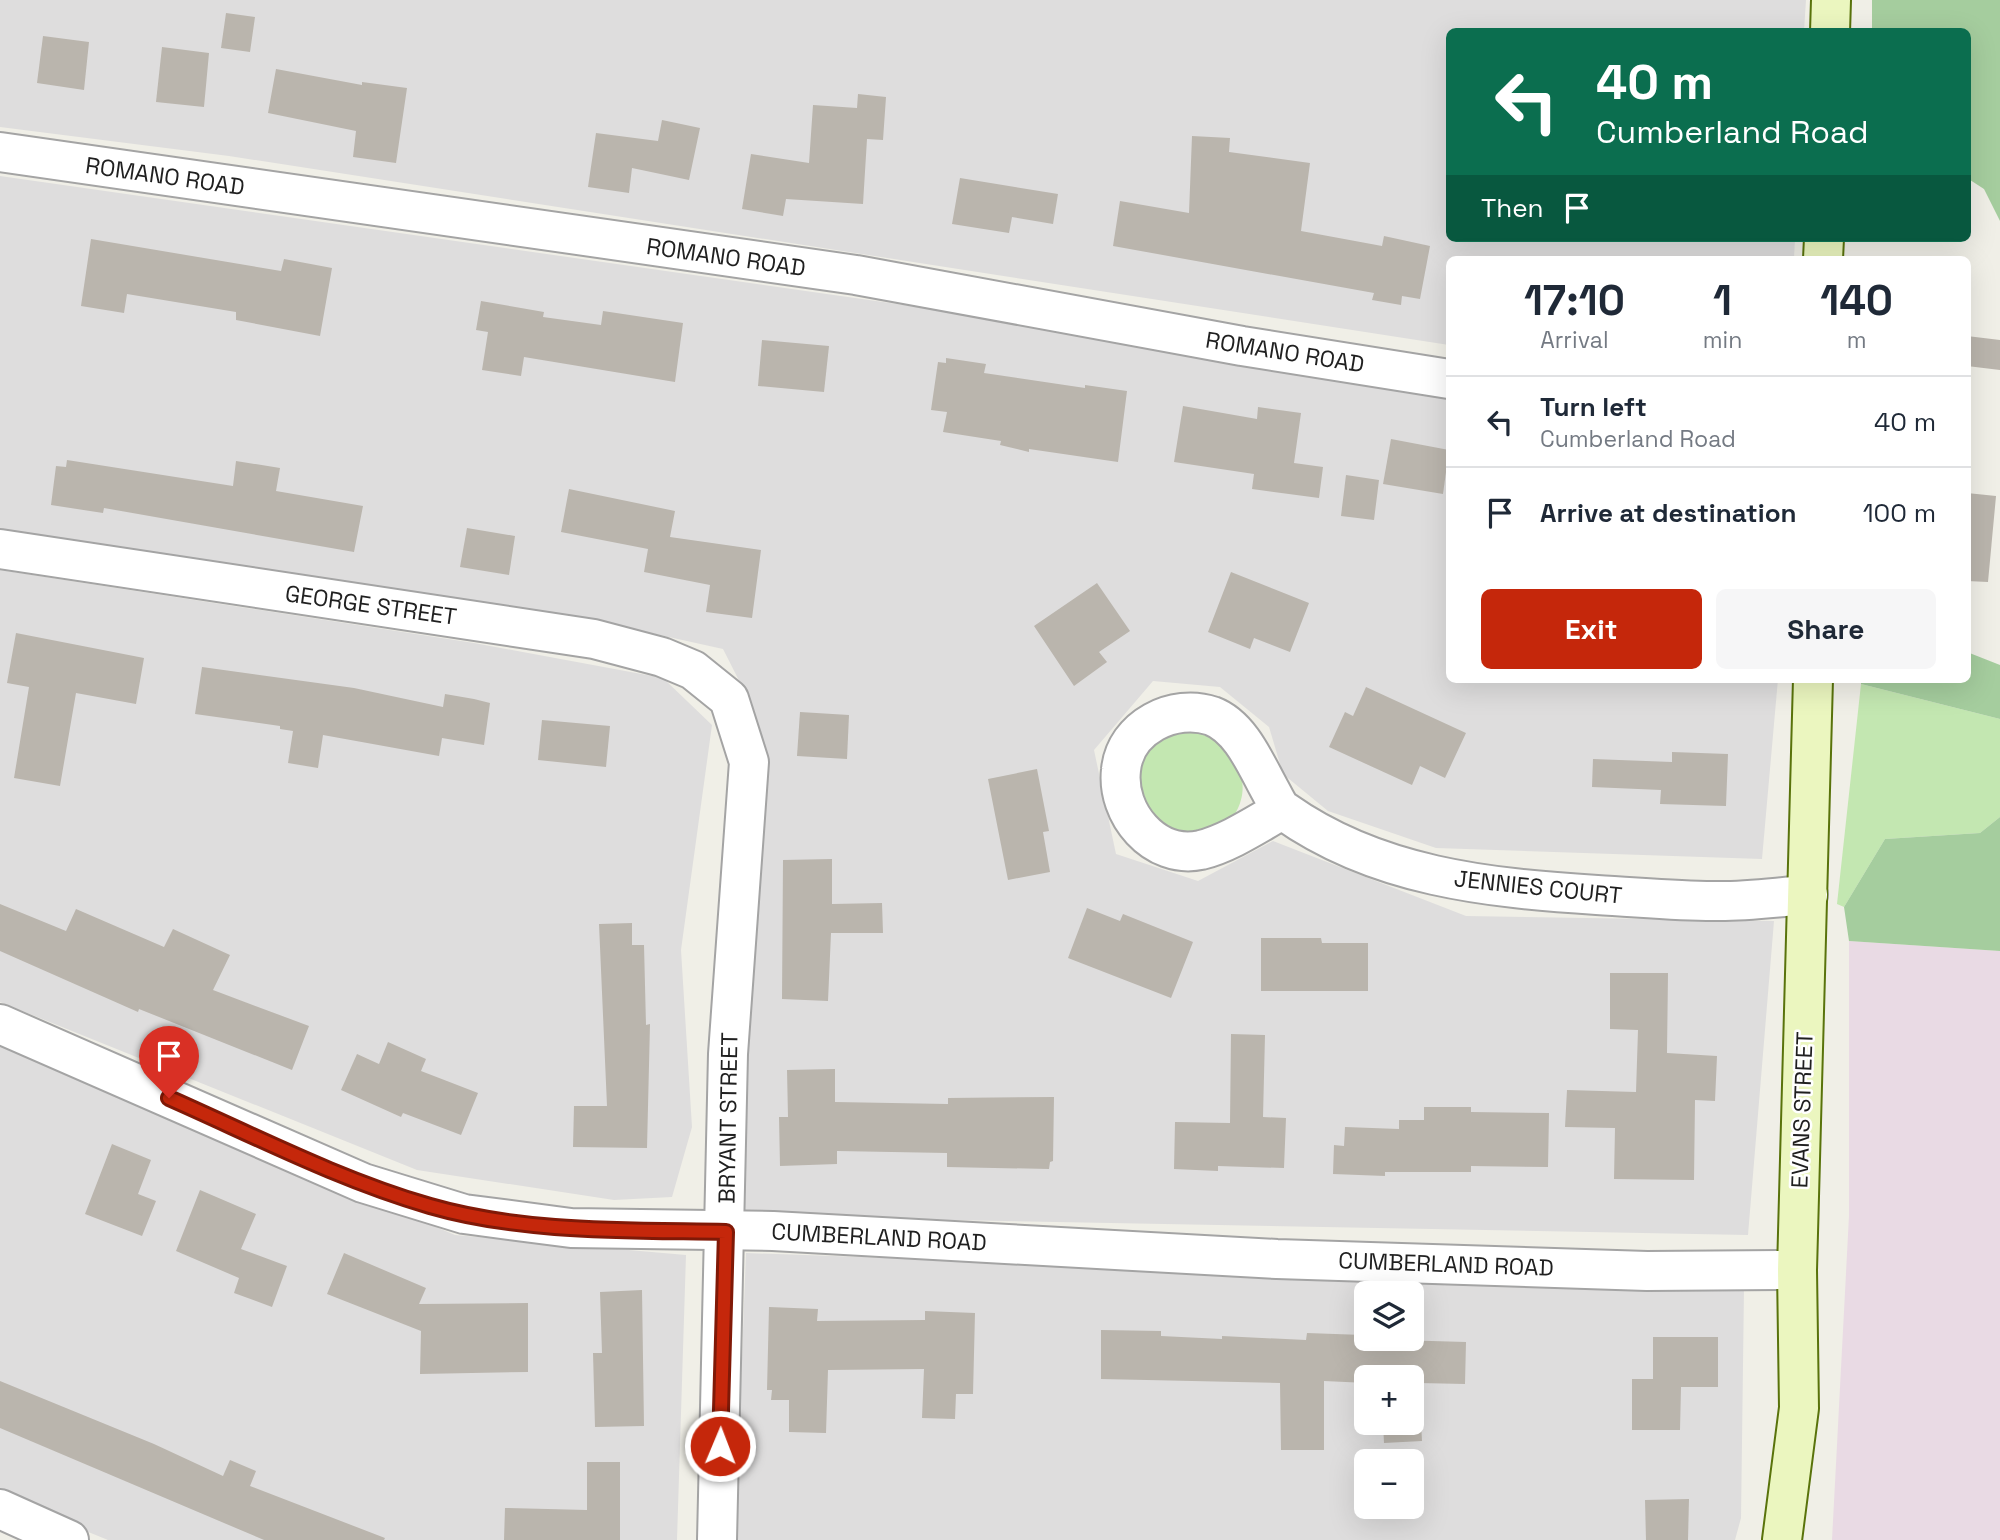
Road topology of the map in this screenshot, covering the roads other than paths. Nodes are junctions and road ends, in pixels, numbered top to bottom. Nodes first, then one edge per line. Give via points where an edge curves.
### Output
1 (1831, 0) edge
2 (1830, 28) edge
3 (0, 152) edge
4 (1446, 379) edge
5 (0, 549) edge
6 (1813, 683) edge
7 (729, 699) joint
8 (1282, 810) dead end
9 (1808, 895) junction
10 (0, 1024) edge
11 (726, 1232) junction
12 (1797, 1270) junction
13 (0, 1509) edge
14 (69, 1540) edge
15 (718, 1540) edge
16 (1782, 1540) edge

1 - 2 street
3 - 4 street, ROMANO ROAD via 856,275
5 - 7 street, GEORGE STREET via 594,639 692,670
6 - 9 street, EVANS STREET
7 - 11 street, BRYANT STREET via 749,762 728,1054
8 - 9 street, JENNIES COURT via 1353,850 1453,881 1715,902
9 - 12 street, EVANS STREET
10 - 11 street, CUMBERLAND ROAD via 363,1183 430,1206 571,1228
11 - 12 street, CUMBERLAND ROAD via 1277,1259 1647,1271
11 - 15 street, BRYANT STREET
12 - 16 street, EVANS STREET via 1799,1408
13 - 14 street

